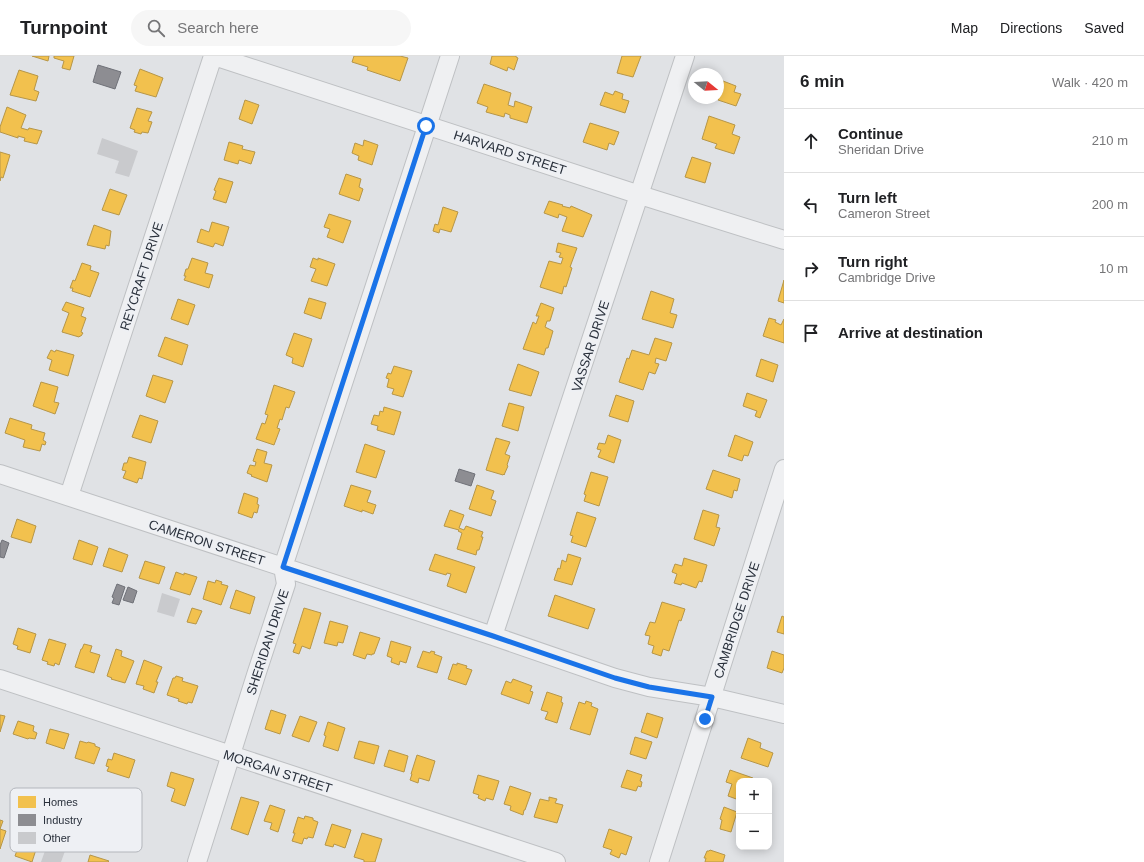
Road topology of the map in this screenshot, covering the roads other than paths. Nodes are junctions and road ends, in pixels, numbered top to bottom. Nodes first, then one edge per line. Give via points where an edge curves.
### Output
1 (214, 56) edge
2 (450, 56) edge
3 (685, 56) edge
4 (426, 126) junction
5 (640, 195) junction
6 (784, 240) edge
7 (784, 469) edge
8 (0, 474) edge
9 (69, 496) junction
10 (283, 567) junction
11 (493, 636) junction
12 (0, 679) edge
13 (712, 697) junction
14 (784, 714) edge
15 (231, 755) junction
16 (196, 862) edge
17 (556, 862) edge
18 (659, 862) edge

1 - 4 street, HARVARD STREET
1 - 9 street, REYCRAFT DRIVE
2 - 4 street, SHERIDAN DRIVE
3 - 5 street, VASSAR DRIVE
4 - 5 street, HARVARD STREET
4 - 10 street, SHERIDAN DRIVE
5 - 6 street, HARVARD STREET
5 - 11 street, VASSAR DRIVE
7 - 13 street, CAMBRIDGE DRIVE
8 - 9 street, CAMERON STREET
9 - 10 street, CAMERON STREET
10 - 11 street, CAMERON STREET
10 - 15 street, SHERIDAN DRIVE via 286,584
11 - 13 street, CAMERON STREET via 615,678 649,687
12 - 15 street, MORGAN STREET
13 - 14 street, CAMERON STREET
13 - 18 street, CAMBRIDGE DRIVE
15 - 16 street, SHERIDAN DRIVE
15 - 17 street, MORGAN STREET

